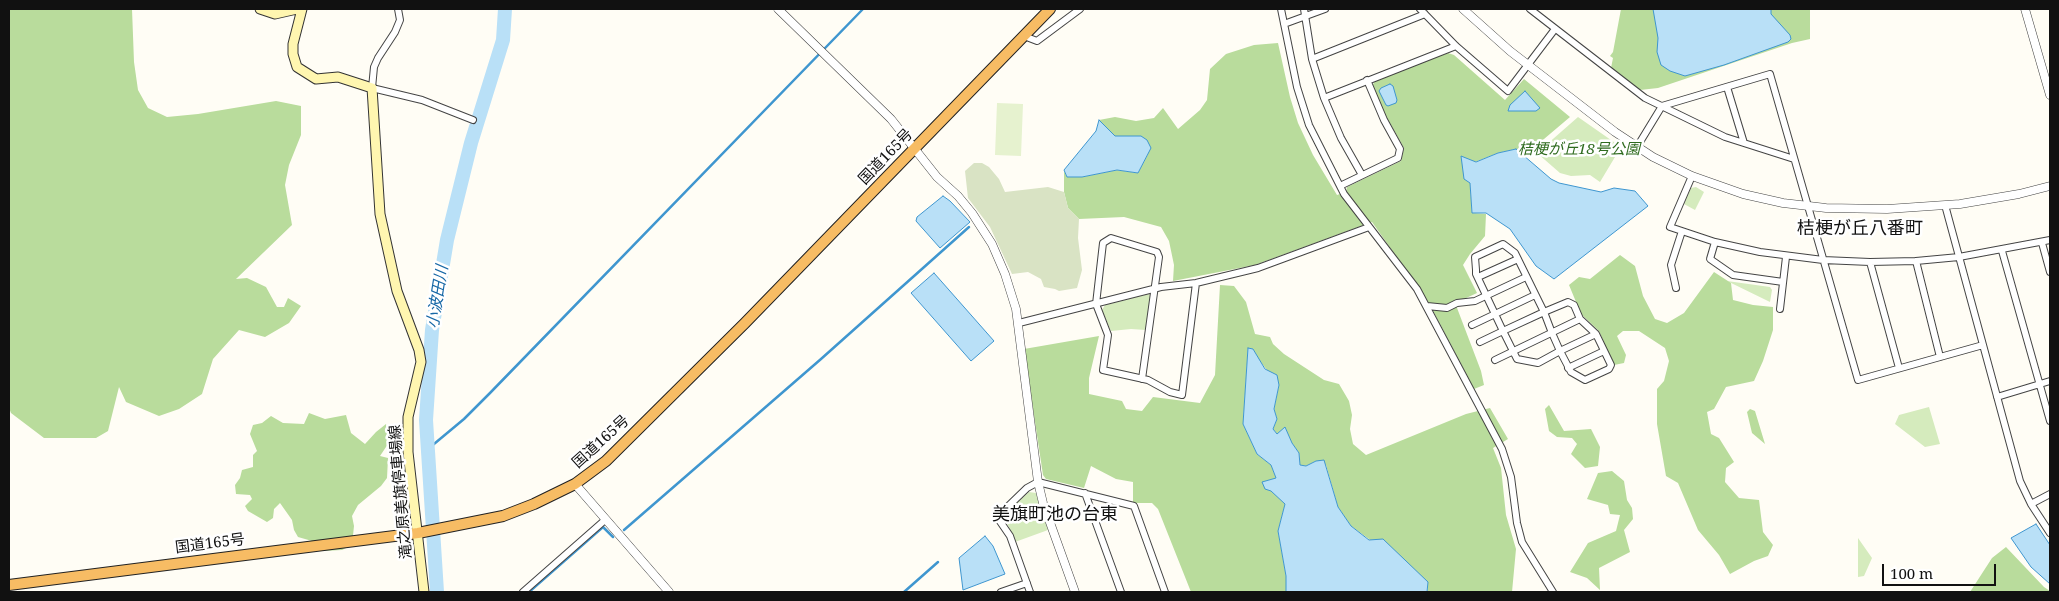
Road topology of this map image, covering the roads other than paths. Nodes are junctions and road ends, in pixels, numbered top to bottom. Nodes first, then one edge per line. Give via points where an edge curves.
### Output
1 (260, 9) edge
2 (297, 9) edge
3 (302, 9) edge
4 (398, 9) edge
5 (778, 9) edge
6 (1050, 9) edge
7 (1080, 9) edge
8 (1281, 9) edge
9 (1304, 9) edge
10 (1325, 9) edge
11 (1463, 9) edge
12 (1530, 9) edge
13 (2025, 9) edge
14 (1422, 12) edge
15 (1305, 16) junction
16 (1284, 24) junction
17 (1554, 30) junction
18 (1024, 36) junction
19 (1456, 46) junction
20 (1312, 58) junction
21 (1528, 65) junction
22 (1367, 80) junction
23 (1727, 86) junction
24 (372, 88) junction
25 (2050, 95) edge
26 (1324, 98) junction
27 (1662, 106) junction
28 (473, 120) dead end
29 (1744, 143) junction
30 (1637, 147) junction
31 (914, 150) junction
32 (1794, 159) junction
33 (1362, 175) junction
34 (1692, 176) junction
35 (1340, 186) junction
36 (2050, 186) edge
37 (1945, 205) junction
38 (1808, 206) junction
39 (1369, 227) junction
40 (1682, 231) junction
41 (2050, 240) edge
42 (1715, 242) junction
43 (2042, 243) junction
44 (2002, 251) junction
45 (1786, 257) junction
46 (1959, 257) junction
47 (1518, 259) junction
48 (1823, 260) junction
49 (1916, 261) junction
50 (1870, 262) junction
51 (2050, 272) edge
52 (1526, 277) junction
53 (1478, 278) junction
54 (1783, 282) junction
55 (1196, 283) junction
56 (1155, 288) junction
57 (1676, 288) dead end
58 (1535, 295) junction
59 (1487, 296) junction
60 (1096, 304) junction
61 (1427, 306) junction
62 (1780, 309) dead end
63 (1544, 312) junction
64 (1495, 314) junction
65 (1580, 319) junction
66 (1019, 323) junction
67 (1472, 325) dead end
68 (1503, 332) junction
69 (1552, 333) junction
70 (1596, 334) junction
71 (1480, 342) dead end
72 (1983, 345) junction
73 (1513, 351) junction
74 (1560, 351) junction
75 (1604, 351) junction
76 (1940, 357) junction
77 (1495, 360) dead end
78 (1568, 368) junction
79 (1899, 368) junction
80 (1142, 379) junction
81 (2050, 381) edge
82 (2039, 384) junction
83 (1997, 397) junction
84 (2050, 421) edge
85 (1038, 482) junction
86 (575, 484) junction
87 (1085, 493) junction
88 (2050, 494) edge
89 (2031, 504) junction
90 (605, 520) junction
91 (421, 532) junction
92 (2050, 533) edge
93 (1027, 583) junction
94 (9, 586) edge
95 (424, 592) edge
96 (523, 592) edge
97 (669, 592) edge
98 (1001, 592) edge
99 (1030, 592) edge
100 (1075, 592) edge
101 (1120, 592) edge
102 (1165, 592) edge
103 (1552, 592) edge

1 - 2 main road via 275,14
3 - 24 main road via 293,44 297,66 316,79 338,77
4 - 24 street via 400,20 374,67
5 - 31 street via 891,119
6 - 18 highway, 国道165号
7 - 18 street via 1037,41
8 - 16 street
9 - 15 street
10 - 15 street
11 - 21 street
12 - 17 street
13 - 25 street
14 - 19 street
14 - 20 street
15 - 16 street
15 - 20 street
16 - 35 street via 1302,105
17 - 21 street
17 - 27 street via 1645,98
18 - 31 highway, 国道165号
19 - 21 street via 1508,91
19 - 22 street
20 - 26 street
21 - 30 street
22 - 26 street
22 - 33 street via 1400,149 1398,158
23 - 27 street
23 - 29 street
23 - 32 street via 1770,74
24 - 28 street via 422,100
24 - 91 main road, 滝之原美旗停車場線 via 380,214 397,291 421,362 408,417 408,452
26 - 33 street
27 - 29 street
27 - 30 street
29 - 32 street
30 - 34 street
31 - 66 street via 958,196 985,232 1006,274
31 - 86 highway, 国道165号 via 606,461
32 - 38 street
33 - 35 street
34 - 38 street via 1743,194
34 - 40 street via 1670,227
35 - 39 street
36 - 37 street
37 - 38 street via 1887,209
37 - 46 street
38 - 48 street
39 - 55 street via 1258,268
39 - 61 street
40 - 42 street
40 - 57 street via 1671,265
41 - 43 street
42 - 45 street
42 - 54 street via 1710,259 1733,275
43 - 44 street
43 - 51 street
44 - 46 street
44 - 82 street
45 - 48 street
45 - 54 street
46 - 49 street
46 - 72 street
47 - 52 street
47 - 53 street
47 - 53 street via 1503,244 1496,247 1475,257
48 - 50 street
48 - 79 street via 1858,380
49 - 50 street
49 - 76 street
50 - 79 street
52 - 58 street
52 - 59 street
53 - 59 street
54 - 62 street
55 - 56 street
55 - 80 street via 1182,394
56 - 60 street
56 - 60 street via 1157,252 1111,238 1103,244
56 - 80 street
58 - 63 street
58 - 64 street
59 - 61 street via 1448,308
59 - 64 street
60 - 66 street
60 - 80 street via 1108,335 1103,370
61 - 103 street via 1502,449 1511,477 1522,542
63 - 65 street via 1568,302 1574,305
63 - 68 street
63 - 69 street
64 - 67 street
64 - 68 street
65 - 69 street
65 - 70 street
66 - 85 street
68 - 71 street
68 - 73 street
69 - 73 street
69 - 74 street
70 - 74 street
70 - 75 street
72 - 76 street
72 - 83 street
73 - 74 street via 1517,359 1538,363
73 - 77 street
74 - 78 street
75 - 78 street
75 - 78 street via 1609,369 1585,380
76 - 79 street
81 - 82 street
82 - 83 street
82 - 84 street
83 - 89 street via 2020,481
85 - 87 street
85 - 93 street via 1027,488 997,517 1010,536
85 - 100 street
86 - 90 street
86 - 91 highway, 国道165号 via 517,512
87 - 101 street
87 - 102 street via 1134,506
88 - 89 street
89 - 92 street
90 - 96 street
90 - 97 street
91 - 94 highway, 国道165号
91 - 95 main road, 滝之原美旗停車場線
93 - 98 street
93 - 99 street

